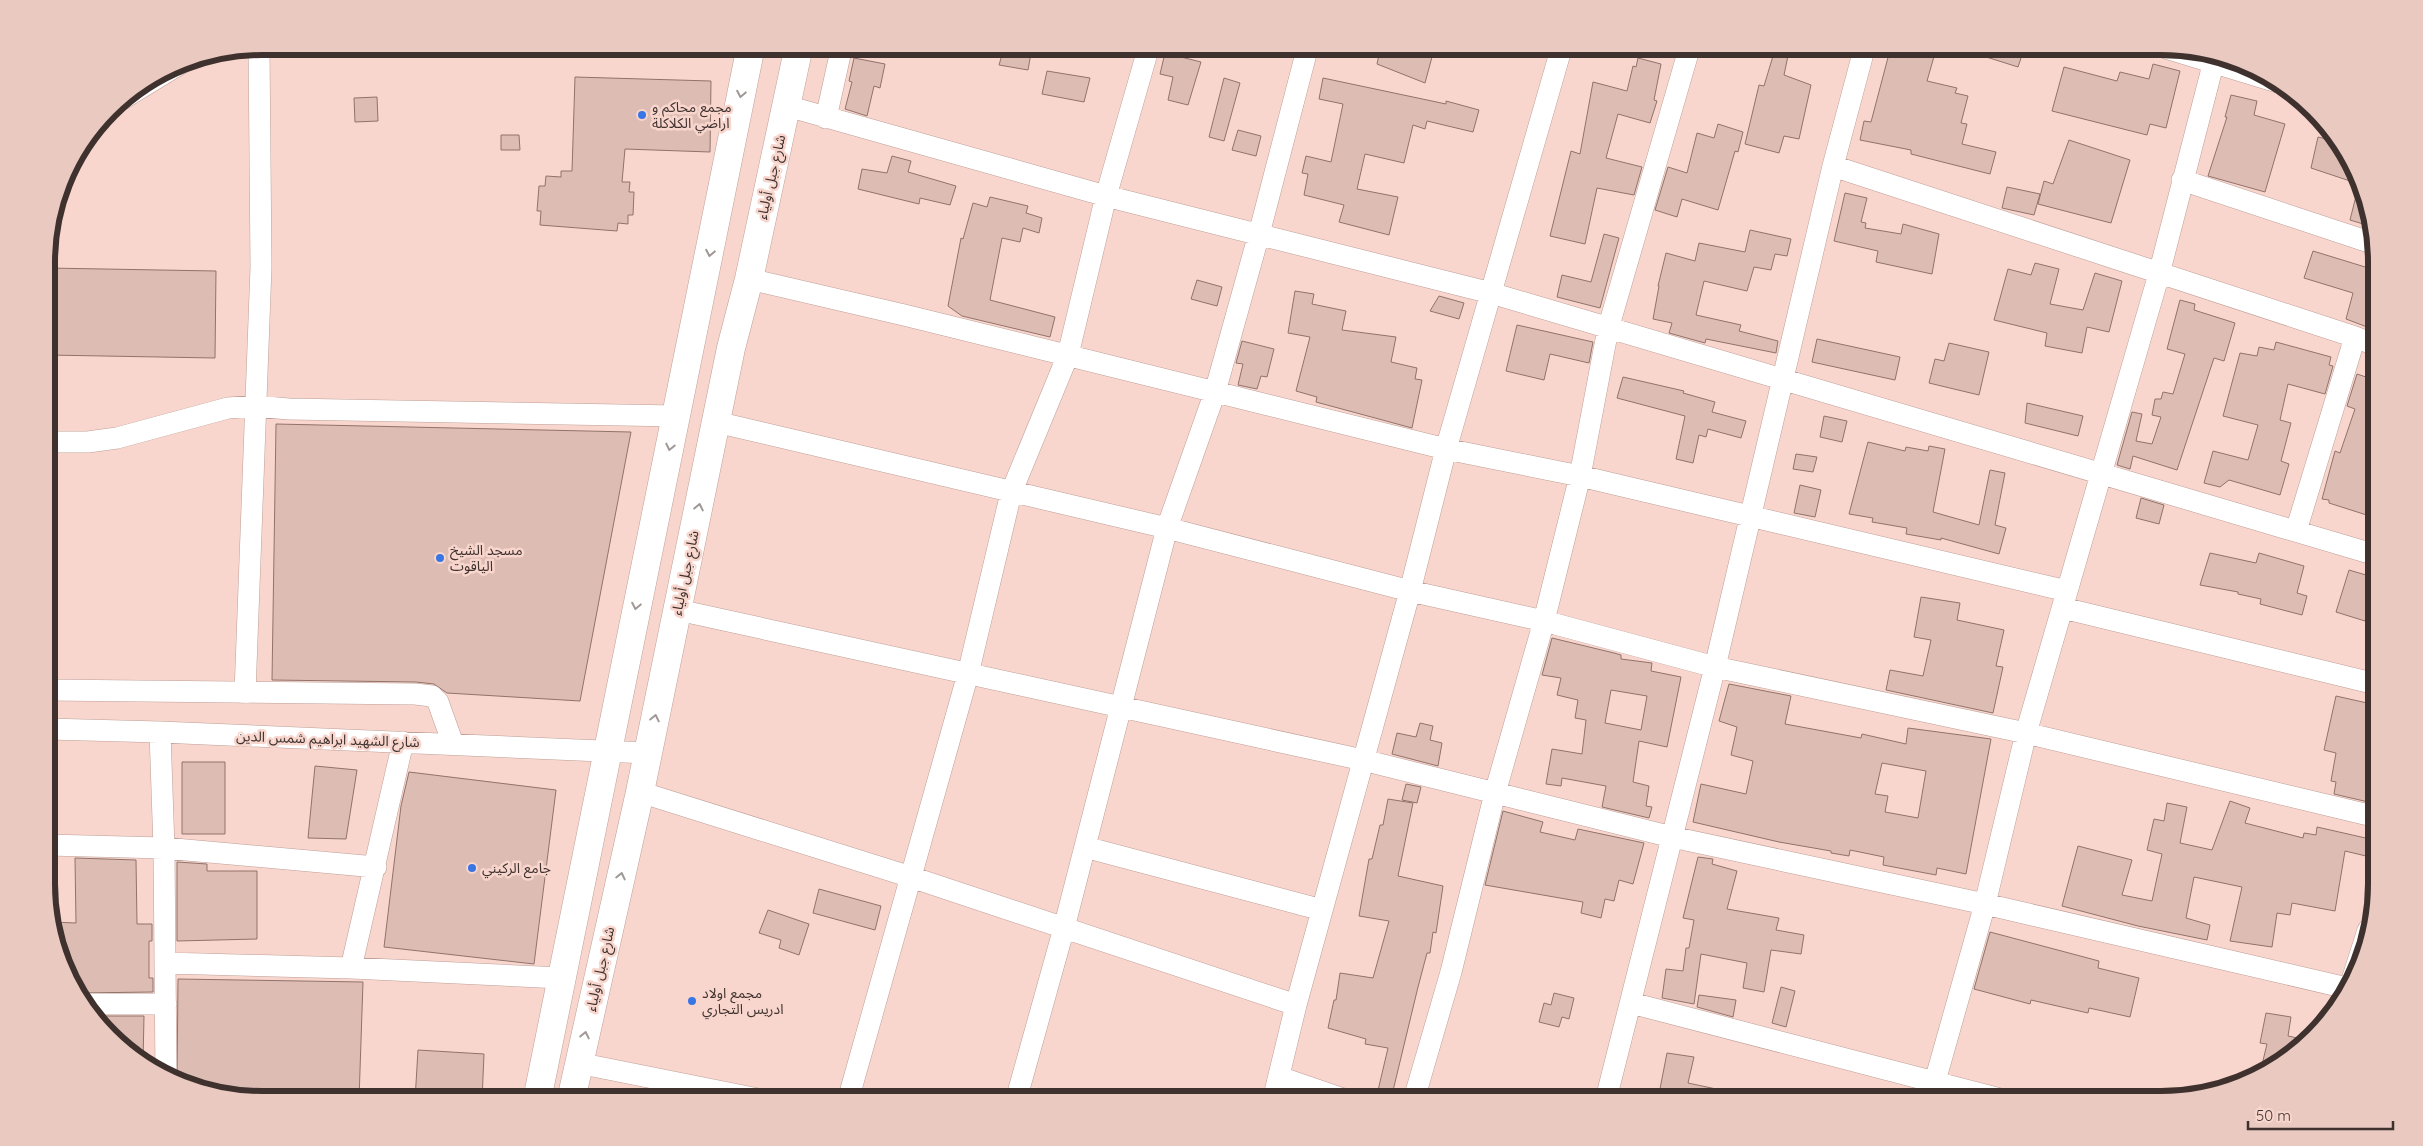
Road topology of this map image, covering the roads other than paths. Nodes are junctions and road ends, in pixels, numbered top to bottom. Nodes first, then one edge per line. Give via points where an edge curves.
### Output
1 (259, 55) edge
2 (749, 55) edge
3 (795, 55) edge
4 (840, 55) edge
5 (1146, 55) edge
6 (1306, 55) edge
7 (1559, 55) edge
8 (1687, 55) edge
9 (1863, 55) edge
10 (2213, 62) edge
11 (787, 106) junction
12 (826, 118) junction
13 (1833, 166) junction
14 (2182, 180) junction
15 (1106, 196) junction
16 (1260, 234) junction
17 (2367, 241) edge
18 (2159, 274) junction
19 (749, 279) junction
20 (1491, 293) junction
21 (1608, 329) junction
22 (2355, 337) junction
23 (2368, 342) edge
24 (1068, 356) junction
25 (1782, 379) junction
26 (1215, 392) junction
27 (254, 406) junction
28 (677, 416) junction
29 (716, 422) junction
30 (55, 442) edge
31 (1446, 449) junction
32 (2102, 474) junction
33 (1580, 476) junction
34 (1011, 493) junction
35 (1749, 518) junction
36 (1167, 528) junction
37 (2296, 531) junction
38 (2368, 553) edge
39 (1410, 591) junction
40 (2065, 599) junction
41 (678, 610) junction
42 (1544, 622) junction
43 (1715, 666) junction
44 (968, 674) junction
45 (2368, 682) edge
46 (55, 690) edge
47 (245, 693) junction
48 (1121, 706) junction
49 (55, 730) edge
50 (160, 732) junction
51 (2026, 733) junction
52 (403, 742) junction
53 (453, 744) junction
54 (608, 750) junction
55 (648, 753) junction
56 (1363, 760) junction
57 (640, 792) junction
58 (1495, 793) junction
59 (2368, 815) edge
60 (1672, 837) junction
61 (55, 845) edge
62 (1085, 847) junction
63 (164, 848) junction
64 (376, 867) junction
65 (911, 877) junction
66 (1984, 904) junction
67 (1322, 910) junction
68 (1064, 928) junction
69 (166, 963) junction
70 (351, 968) junction
71 (561, 978) junction
72 (2340, 986) edge
73 (1631, 1003) junction
74 (94, 1004) edge
75 (166, 1004) junction
76 (1296, 1005) junction
77 (578, 1063) junction
78 (166, 1067) edge
79 (1279, 1077) junction
80 (538, 1091) edge
81 (573, 1091) edge
82 (718, 1091) edge
83 (851, 1091) edge
84 (1019, 1091) edge
85 (1275, 1091) edge
86 (1318, 1091) edge
87 (1417, 1091) edge
88 (1608, 1091) edge
89 (1932, 1091) edge

1 - 27 street via 261,267
2 -> 28 main road
3 - 11 main road, شارع جبل أولياء
4 - 12 street
5 - 15 street
6 - 16 street
7 - 20 street
8 - 21 street
9 - 13 street
10 - 14 street
11 - 12 street
11 - 19 main road, شارع جبل أولياء
12 - 15 street
13 - 18 street
13 - 25 street
14 - 17 street
14 - 18 street
15 - 16 street
15 - 24 street
16 - 20 street
16 - 26 street
18 - 22 street
18 - 32 street
19 - 24 street
19 - 29 main road, شارع جبل أولياء
20 - 21 street
20 - 31 street
21 - 25 street
21 - 33 street
22 - 23 street
22 - 37 street
24 - 26 street
24 - 34 street
25 - 32 street
25 - 35 street
26 - 31 street
26 - 36 street
27 - 28 street
27 - 30 street via 228,408 117,438
27 - 47 street
28 -> 54 main road
29 - 34 street
41 -> 29 main road, شارع جبل أولياء
31 - 33 street
31 - 39 street
32 - 37 street
32 - 40 street
33 - 35 street
33 - 42 street
34 - 36 street
34 - 44 street
35 - 40 street
35 - 43 street
36 - 39 street
36 - 48 street
37 - 38 street
39 - 42 street
39 - 56 street
40 - 45 street
40 - 51 street
41 - 44 street
55 -> 41 main road, شارع جبل أولياء
42 - 43 street
42 - 58 street
43 - 51 street
43 - 60 street
44 - 48 street
44 - 65 street
46 - 47 street
47 - 53 street via 432,696 438,702
48 - 56 street
48 - 62 street
49 - 50 street, شارع الشهيد ابراهيم شمس الدين
50 - 52 street, شارع الشهيد ابراهيم شمس الدين
50 - 63 street
51 - 59 street
51 - 66 street
52 - 53 street, شارع الشهيد ابراهيم شمس الدين
52 - 64 street
53 - 54 street, شارع الشهيد ابراهيم شمس الدين
54 - 55 street, شارع الشهيد ابراهيم شمس الدين
54 - 71 main road
55 - 57 main road, شارع جبل أولياء
56 - 58 street
56 - 67 street
57 - 65 street
77 -> 57 main road, شارع جبل أولياء
58 - 60 street
58 - 87 street via 1451,972
60 - 66 street
60 - 73 street
61 - 63 street
62 - 67 street
62 - 68 street
63 - 64 street
63 - 69 street
64 - 70 street
65 - 68 street
65 - 83 street
66 - 72 street
66 - 89 street
67 - 76 street
68 - 76 street
68 - 84 street
69 - 70 street
69 - 75 street
70 - 71 street
71 - 80 main road
73 - 88 street
73 - 89 street
74 - 75 street
75 - 78 street
76 - 79 street
77 - 81 main road, شارع جبل أولياء
77 - 82 street
79 - 85 street
79 - 86 street

